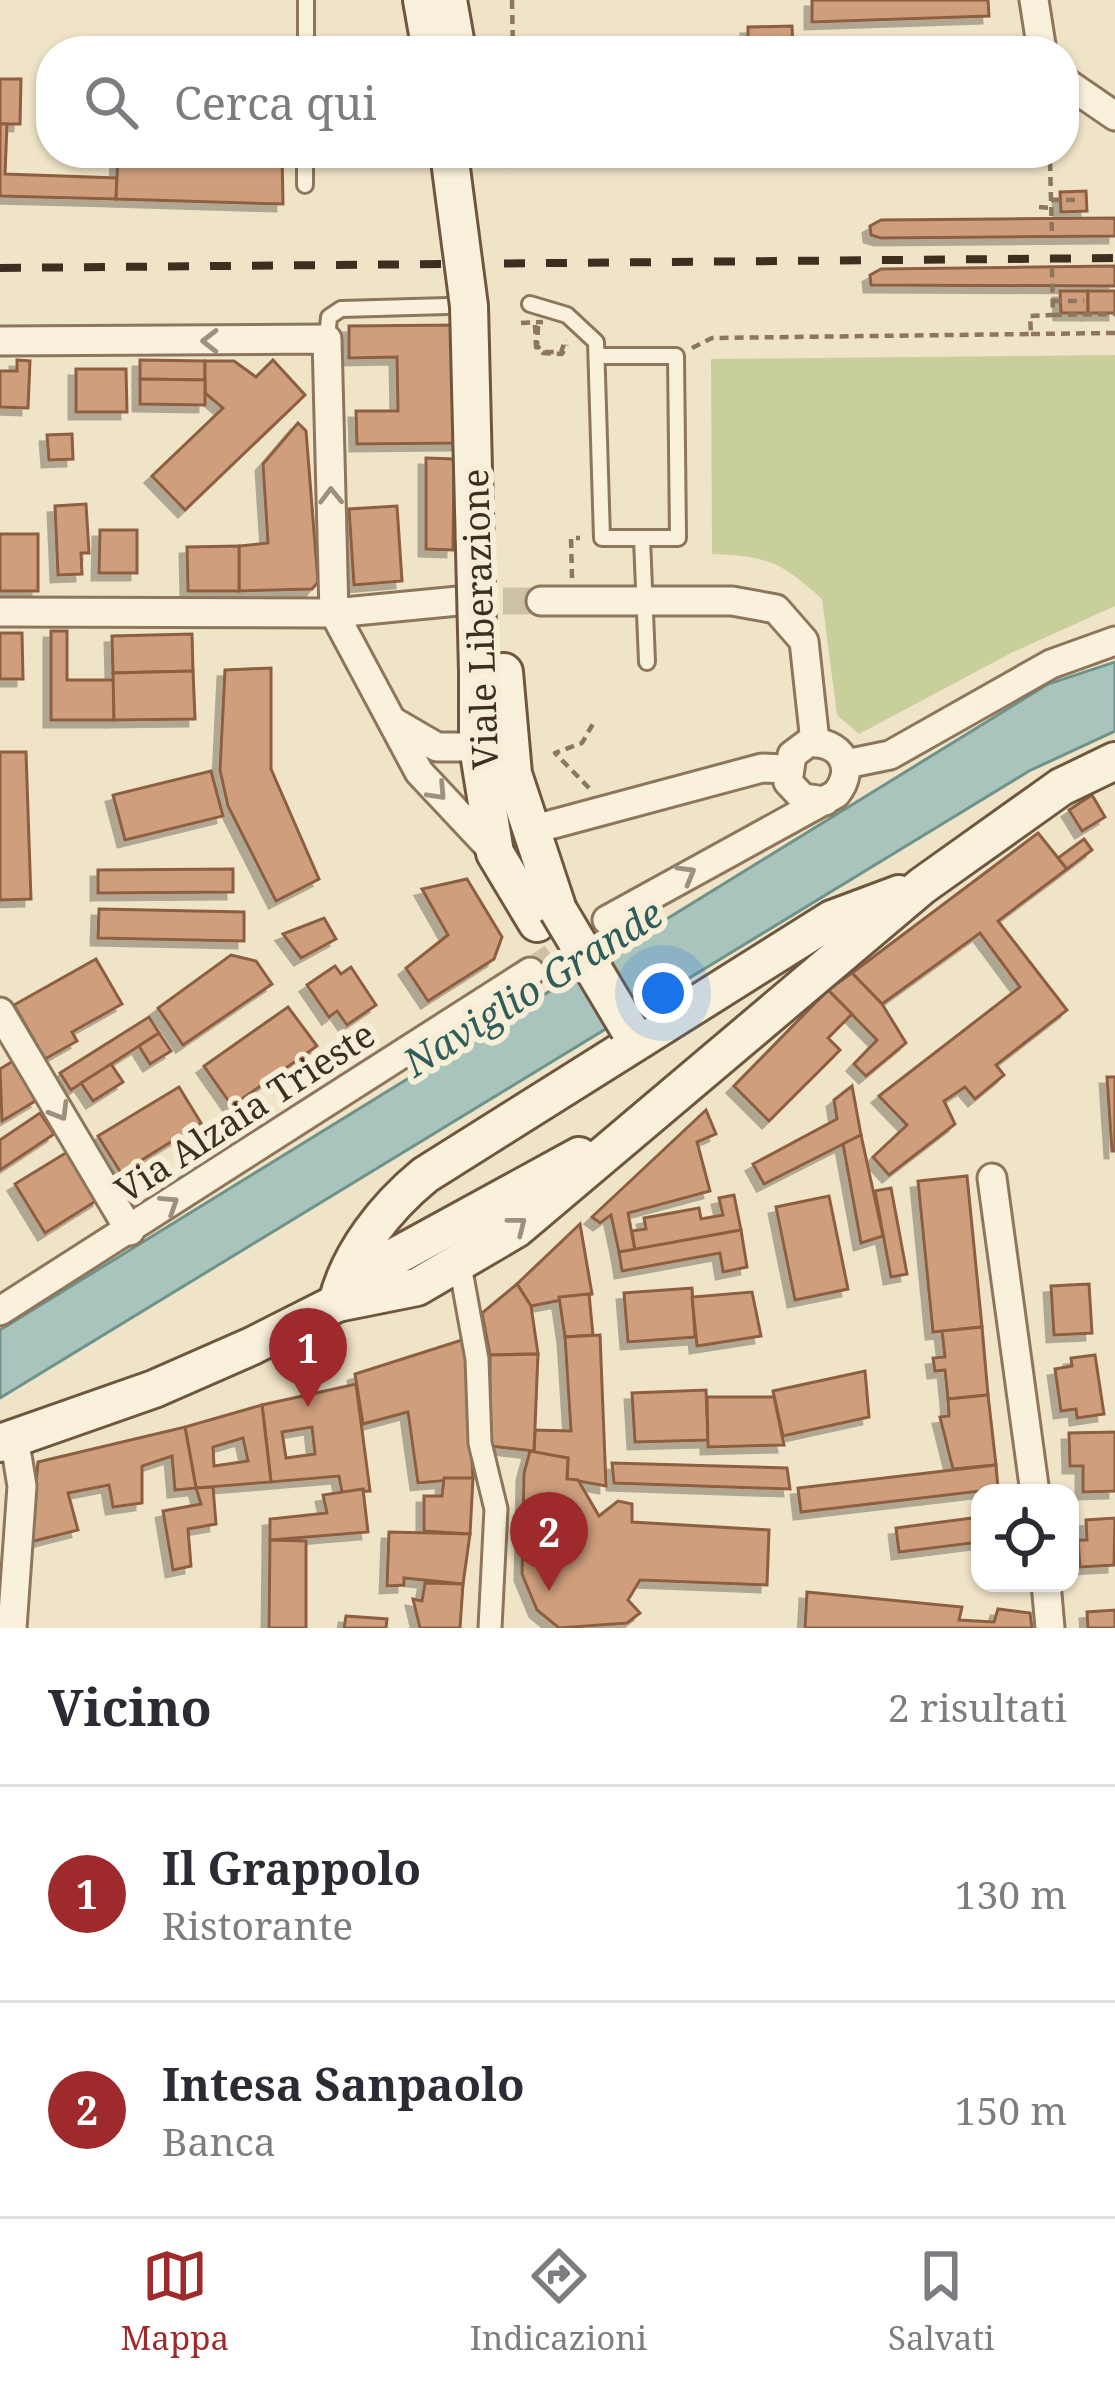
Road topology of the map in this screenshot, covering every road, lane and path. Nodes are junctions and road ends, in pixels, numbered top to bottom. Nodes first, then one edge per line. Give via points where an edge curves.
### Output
1 (306, 0) edge
2 (422, 0) edge
3 (448, 0) edge
4 (512, 0) edge
5 (1034, 0) edge
6 (306, 36) edge
7 (428, 36) edge
8 (454, 36) edge
9 (513, 36) edge
10 (1040, 36) edge
11 (1079, 91) edge
12 (1115, 116) edge
13 (305, 168) edge
14 (451, 168) edge
15 (489, 168) edge
16 (1050, 168) edge
17 (305, 185) dead end
18 (1081, 200) dead end
19 (1052, 204) junction
20 (1040, 207) dead end
21 (1052, 237) dead end
22 (1052, 267) dead end
23 (1038, 297) dead end
24 (1053, 298) junction
25 (1084, 301) dead end
26 (530, 304) dead end
27 (448, 306) dead end
28 (1115, 314) edge
29 (1054, 315) junction
30 (521, 323) dead end
31 (564, 325) junction
32 (1115, 333) edge
33 (1030, 334) junction
34 (327, 339) junction
35 (0, 341) edge
36 (599, 356) junction
37 (676, 356) junction
38 (602, 538) junction
39 (642, 539) junction
40 (573, 601) junction
41 (458, 602) tunnel mouth
42 (541, 602) tunnel mouth
43 (646, 602) junction
44 (0, 612) edge
45 (334, 613) junction
46 (1115, 640) edge
47 (647, 662) dead end
48 (491, 672) junction
49 (394, 722) junction
50 (594, 722) dead end
51 (815, 742) junction
52 (478, 747) junction
53 (1115, 761) edge
54 (846, 764) junction
55 (787, 769) junction
56 (593, 792) dead end
57 (825, 801) junction
58 (530, 830) junction
59 (495, 853) junction
60 (922, 886) junction
61 (548, 916) junction
62 (607, 920) tunnel mouth
63 (530, 972) tunnel mouth
64 (0, 1012) edge
65 (622, 1040) junction
66 (621, 1136) junction
67 (992, 1178) dead end
68 (130, 1231) junction
69 (460, 1264) junction
70 (337, 1303) junction
71 (0, 1311) edge
72 (7, 1440) edge
73 (1034, 1484) edge
74 (1047, 1592) edge
75 (11, 1628) edge
76 (490, 1628) edge
77 (1050, 1628) edge

1 - 6 lane
2 - 7 main road
3 - 8 main road
4 - 9 path
5 - 10 street
11 - 12 street
13 - 17 lane
14 - 48 main road, Viale Liberazione, bridge via 469,306
15 - 48 main road, Viale Liberazione
16 - 19 path
18 - 19 path
19 - 20 path
19 - 21 path
22 - 24 path
23 - 24 path
24 - 25 path
24 - 29 path
26 - 36 lane via 578,322
27 - 34 lane via 341,309 329,317
28 - 29 path
29 - 33 path via 1030,316
30 - 31 path, bridge
31 - 31 path via 562,354 543,353 536,346 541,320
32 - 33 path
33 - 37 path via 712,338
34 -> 35 street
45 -> 34 street
36 - 37 lane
36 - 38 lane
37 - 39 lane via 678,538
38 - 39 lane
38 - 40 path via 571,538
39 - 43 lane
40 - 42 street
40 - 43 street
41 - 45 street
43 - 47 lane
43 - 51 street via 756,604 787,616 807,655
44 - 45 street
45 - 49 street
46 - 54 street via 1051,664 890,755
48 - 52 main road, Viale Liberazione
48 - 58 main road, Viale Liberazione
49 - 52 street via 437,747
49 -> 59 street via 419,772
50 - 56 path via 582,743 555,753
51 - 54 street via 835,747
51 - 55 street via 796,750
52 - 59 main road, Viale Liberazione
53 - 60 main road via 1061,787
54 - 57 street via 841,790
55 - 57 street via 799,796
55 - 58 street via 762,768
62 -> 57 street
58 - 61 main road, Viale Liberazione
59 - 61 main road, Viale Liberazione
60 - 65 main road via 832,919
60 - 66 main road
61 - 65 main road, Viale Liberazione
68 -> 63 street, Via Alzaia Trieste
64 -> 68 street
65 - 70 main road via 398,1197 353,1262
69 -> 66 main road via 516,1228
66 - 70 main road via 376,1267
67 - 73 street
68 - 71 street, Via Alzaia Trieste
69 - 70 main road via 394,1295
69 - 76 street via 477,1359 480,1443 496,1510
70 - 72 main road via 173,1381
72 - 75 street via 22,1486
74 - 77 street

